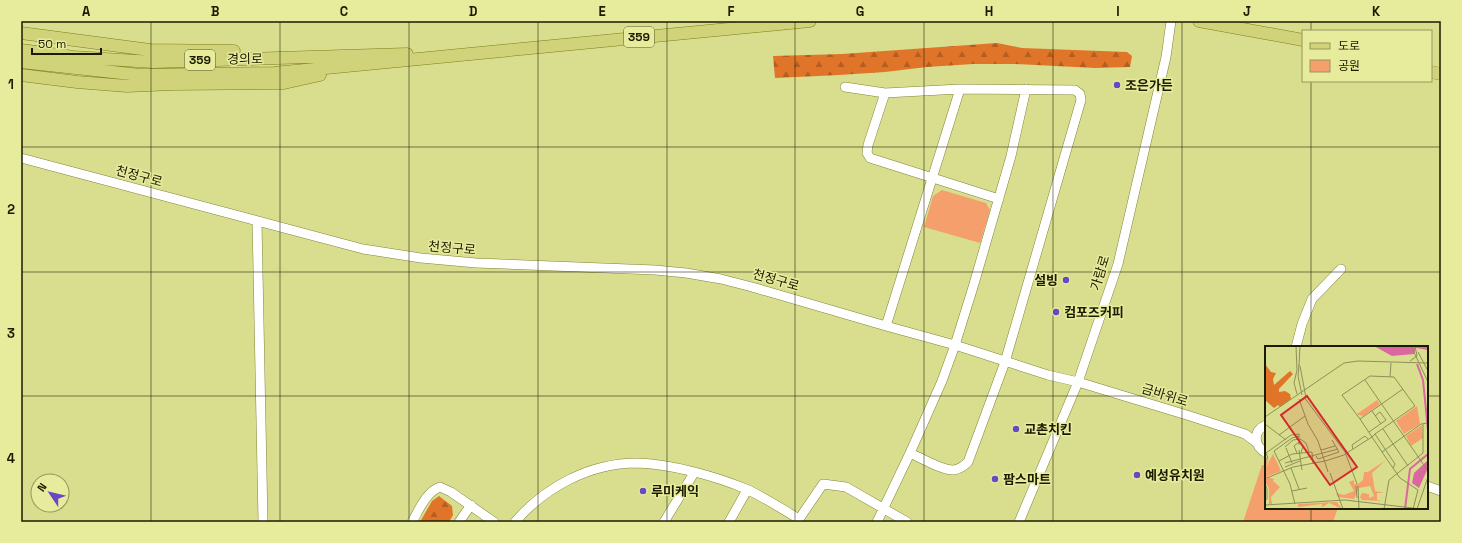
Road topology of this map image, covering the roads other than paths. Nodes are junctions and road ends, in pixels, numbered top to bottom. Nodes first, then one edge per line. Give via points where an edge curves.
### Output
1 (810, 21) edge
2 (1171, 21) edge
3 (1199, 21) edge
4 (21, 33) edge
5 (1302, 40) edge
6 (21, 50) edge
7 (377, 59) junction
8 (21, 62) edge
9 (21, 75) edge
10 (845, 87) dead end
11 (960, 89) junction
12 (1026, 89) junction
13 (885, 93) junction
14 (21, 158) edge
15 (932, 179) junction
16 (999, 199) junction
17 (257, 221) junction
18 (1341, 270) dead end
19 (886, 326) junction
20 (955, 345) junction
21 (1296, 346) edge
22 (1005, 362) junction
23 (1078, 382) junction
24 (1265, 426) edge
25 (1258, 431) junction
26 (1245, 434) junction
27 (1256, 442) junction
28 (1265, 452) edge
29 (910, 453) junction
30 (694, 473) junction
31 (1428, 486) edge
32 (747, 490) junction
33 (1441, 491) edge
34 (470, 505) junction
35 (885, 509) junction
36 (798, 520) edge
37 (263, 522) edge
38 (412, 522) edge
39 (459, 522) edge
40 (494, 522) edge
41 (515, 522) edge
42 (664, 522) edge
43 (728, 522) edge
44 (877, 522) edge
45 (907, 522) edge
46 (1019, 522) edge

1 - 7 main road, 경의로 / 359 via 469,53
2 - 23 street, 가람로 via 1166,57 1118,264
3 - 5 main road
4 - 7 main road via 150,50
6 - 7 main road, 경의로 / 359 via 74,57 152,62
7 - 8 main road, 경의로 / 359 via 274,73 140,75
7 - 9 main road via 284,83 127,86
10 - 13 street
11 - 12 street
11 - 13 street
11 - 15 street
12 - 16 street
12 - 22 street via 1075,90 1082,100
13 - 15 street via 867,153 870,158
14 - 17 street, 천정구로
15 - 16 street
15 - 19 street
16 - 20 street
17 - 19 street, 천정구로 via 363,249 421,258 686,273 752,287
17 - 37 street
18 - 21 street via 1312,299
19 - 20 street, 천정구로
20 - 22 street, 천정구로
20 - 29 street
22 - 23 street, 금바위로 via 1048,376
22 - 29 street via 968,462 964,466 954,470 947,469
23 - 26 street, 금바위로
23 - 46 street, 가람로
24 - 25 street
25 - 26 street
25 - 27 street
26 - 27 street
27 - 28 street
29 - 35 street
30 - 32 street
30 - 41 street via 637,463 605,466 577,476 549,491
30 - 42 street
31 - 33 street
32 - 36 street
32 - 43 street
34 - 38 street via 450,492 440,487 436,488 426,498
34 - 39 street
34 - 40 street
35 - 36 street via 846,487 823,484
35 - 44 street
35 - 45 street

